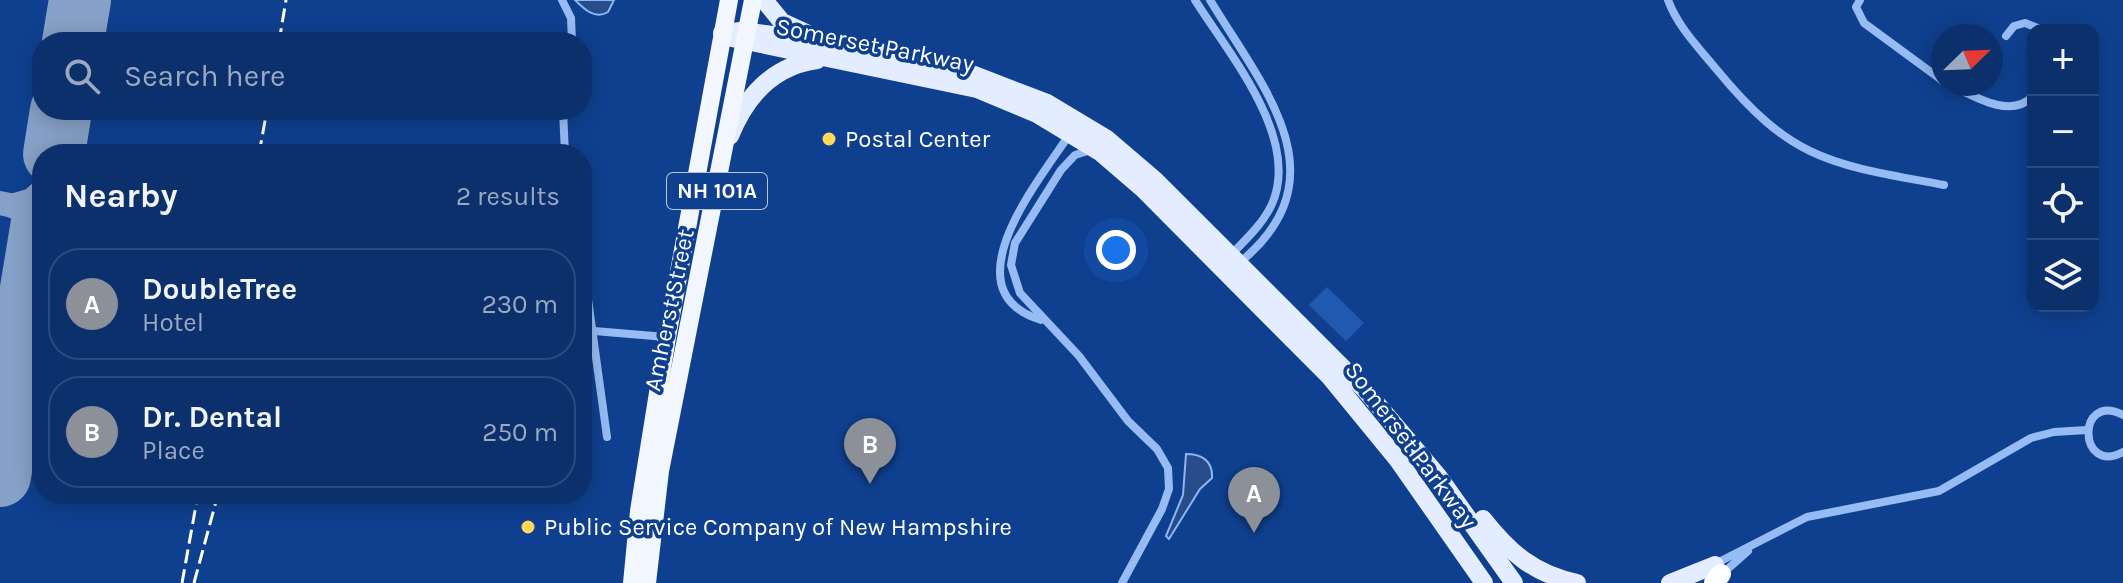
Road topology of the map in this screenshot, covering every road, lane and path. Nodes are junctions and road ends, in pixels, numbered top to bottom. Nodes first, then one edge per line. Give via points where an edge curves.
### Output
1 (562, 0) edge
2 (729, 0) edge
3 (753, 0) edge
4 (764, 0) edge
5 (1195, 0) edge
6 (1210, 0) edge
7 (1668, 0) edge
8 (1860, 0) edge
9 (2028, 24) edge
10 (572, 32) edge
11 (722, 33) junction
12 (2006, 36) dead end
13 (746, 38) junction
14 (835, 51) junction
15 (1931, 72) edge
16 (1982, 96) edge
17 (2027, 101) edge
18 (563, 120) edge
19 (1075, 127) junction
20 (565, 144) edge
21 (725, 150) junction
22 (1100, 152) junction
23 (1944, 185) dead end
24 (1230, 262) junction
25 (592, 318) edge
26 (1041, 320) junction
27 (594, 331) junction
28 (667, 337) junction
29 (2123, 415) edge
30 (2087, 430) junction
31 (607, 437) dead end
32 (1411, 442) junction
33 (2123, 452) edge
34 (1715, 576) edge
35 (632, 583) edge
36 (647, 583) edge
37 (1122, 583) edge
38 (1484, 583) edge
39 (1514, 583) edge
40 (1577, 583) edge
41 (1670, 583) edge
42 (1688, 583) edge

1 - 10 street
2 - 11 highway, Amherst Street / NH 101A
3 - 13 highway, Amherst Street / NH 101A
4 - 14 main road via 787,26
5 - 24 street via 1268,120 1278,150 1272,203
6 - 24 street via 1277,111 1292,164 1288,195 1275,225
7 - 23 street via 1686,33 1780,136 1848,166
8 - 15 street via 1856,7 1864,23
9 - 12 street via 2014,26
11 - 13 main road, Somerset Parkway
11 - 28 highway, Amherst Street / NH 101A
13 - 14 main road, Somerset Parkway
13 - 21 highway, Amherst Street / NH 101A
14 - 19 main road, Somerset Parkway via 969,87
14 - 21 main road via 797,64 763,84 740,113
16 - 17 street via 2012,107
18 - 20 street
19 - 22 main road, Somerset Parkway
19 - 24 main road, Somerset Parkway via 1133,160
19 - 26 street via 1000,249 1006,292 1027,315
21 - 36 highway, Amherst Street / NH 101A via 660,471
22 - 24 main road, Somerset Parkway
22 - 26 street via 1085,150 1069,160 1013,249 1013,280
24 - 32 main road, Somerset Parkway via 1366,391
24 - 38 main road, Somerset Parkway via 1347,396
25 - 27 street
26 - 37 street via 1079,356 1168,468 1169,489 1162,509
27 - 28 street
27 - 31 street
28 - 35 highway, Amherst Street / NH 101A
29 - 30 street via 2102,412
30 - 33 street via 2097,452
30 - 34 street via 2031,438 1945,489 1816,514 1754,545
32 - 39 main road, Somerset Parkway
32 - 40 main road via 1444,472 1514,555 1543,573
34 - 41 main road
34 - 42 street

